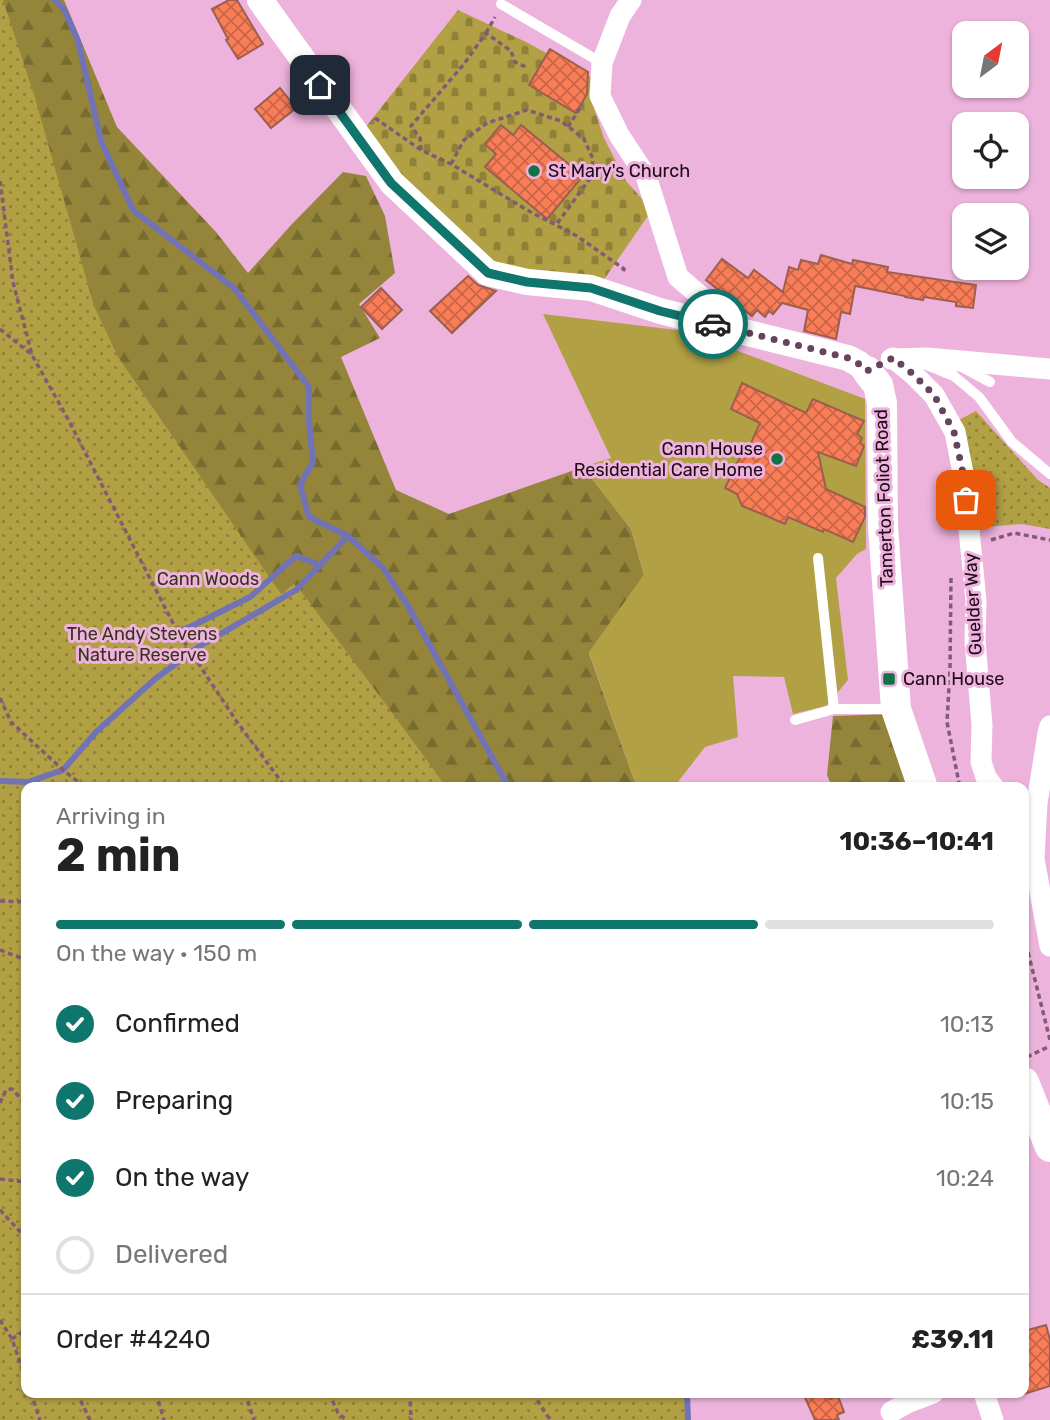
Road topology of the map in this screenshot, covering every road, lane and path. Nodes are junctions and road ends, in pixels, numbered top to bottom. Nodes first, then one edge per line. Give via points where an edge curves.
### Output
1 (260, 0) edge
2 (631, 0) edge
3 (501, 4) dead end
4 (602, 63) junction
5 (528, 68) dead end
6 (374, 117) dead end
7 (421, 150) junction
8 (451, 164) junction
9 (0, 180) edge
10 (556, 225) junction
11 (624, 268) dead end
12 (0, 329) edge
13 (741, 332) junction
14 (32, 355) junction
15 (947, 360) junction
16 (890, 362) junction
17 (1050, 369) edge
18 (990, 382) dead end
19 (1050, 474) edge
20 (1050, 540) edge
21 (970, 545) junction
22 (818, 558) dead end
23 (951, 578) dead end
24 (0, 698) edge
25 (834, 709) junction
26 (896, 709) junction
27 (795, 720) dead end
28 (1050, 726) edge
29 (78, 782) edge
30 (282, 782) edge
31 (921, 782) edge
32 (959, 782) edge
33 (990, 782) edge
34 (1030, 808) edge
35 (0, 901) edge
36 (21, 902) edge
37 (1050, 946) edge
38 (0, 950) edge
39 (1029, 956) edge
40 (21, 958) edge
41 (1050, 1040) edge
42 (1050, 1046) edge
43 (1029, 1056) edge
44 (1029, 1094) edge
45 (21, 1099) edge
46 (0, 1103) edge
47 (1050, 1147) edge
48 (0, 1179) edge
49 (21, 1181) edge
50 (0, 1210) edge
51 (21, 1231) edge
52 (0, 1320) edge
53 (21, 1333) edge
54 (12, 1339) junction
55 (21, 1365) edge
56 (33, 1398) edge
57 (79, 1398) edge
58 (157, 1398) edge
59 (247, 1398) edge
60 (331, 1398) edge
61 (410, 1398) edge
62 (537, 1398) edge
63 (920, 1398) edge
64 (986, 1398) edge
65 (891, 1412) dead end
66 (40, 1420) edge
67 (90, 1420) edge
68 (164, 1420) edge
69 (254, 1420) edge
70 (345, 1420) edge
71 (411, 1420) edge
72 (550, 1420) edge
73 (993, 1420) edge

1 - 13 street via 391,183 488,273 591,288
2 - 4 street
3 - 4 lane
4 - 13 street via 600,96 646,176 678,277
5 - 7 path via 515,62 511,51 486,33 411,126 420,138
6 - 7 path
7 - 8 path
8 - 10 path
8 - 10 path via 464,140 487,123 527,110 561,121 584,139 593,159 592,177
9 - 14 path via 13,282
10 - 11 path
12 - 14 path
13 - 16 street via 859,364
14 - 30 path via 177,631
15 - 16 street
15 - 17 street
15 - 18 lane
16 - 19 lane via 954,376 979,397 1012,442
16 - 21 street, Guelder Way via 913,374 934,395 954,432
16 - 26 main road, Tamerton Foliot Road via 878,385
20 - 21 path via 1014,533
21 - 33 street, Guelder Way via 981,762
22 - 25 lane
23 - 32 path via 947,722
24 - 29 path via 11,722
25 - 26 lane
25 - 27 lane
26 - 31 main road, Tamerton Foliot Road
28 - 34 street
34 - 37 street
35 - 36 path
38 - 40 path
39 - 41 path
42 - 43 path
44 - 47 main road
45 - 46 path via 12,1089 6,1090
48 - 49 path
50 - 51 path
52 - 54 path
53 - 54 path
54 - 55 path
56 - 66 path
57 - 67 path
58 - 68 path
59 - 69 path
60 - 70 path
61 - 71 path
62 - 72 path
63 - 65 street
64 - 73 street

